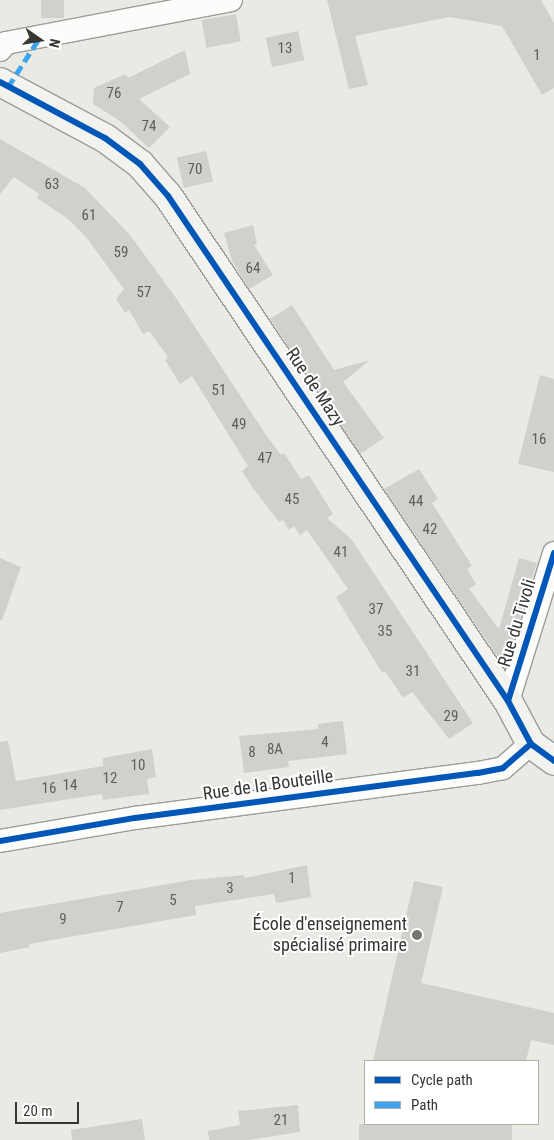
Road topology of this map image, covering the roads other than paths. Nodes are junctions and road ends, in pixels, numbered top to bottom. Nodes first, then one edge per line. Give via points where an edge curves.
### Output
1 (230, 0) edge
2 (0, 50) edge
3 (0, 82) edge
4 (554, 553) edge
5 (508, 701) junction
6 (531, 744) junction
7 (554, 761) edge
8 (0, 841) edge

1 - 2 street via 6,43
3 - 5 street, Rue de Mazy via 105,138 140,164 168,196
4 - 5 street, Rue du Tivoli
5 - 6 street, Rue de Mazy
6 - 7 street, Rue de Mazy
6 - 8 street, Rue de la Bouteille via 503,768 478,773 135,818

